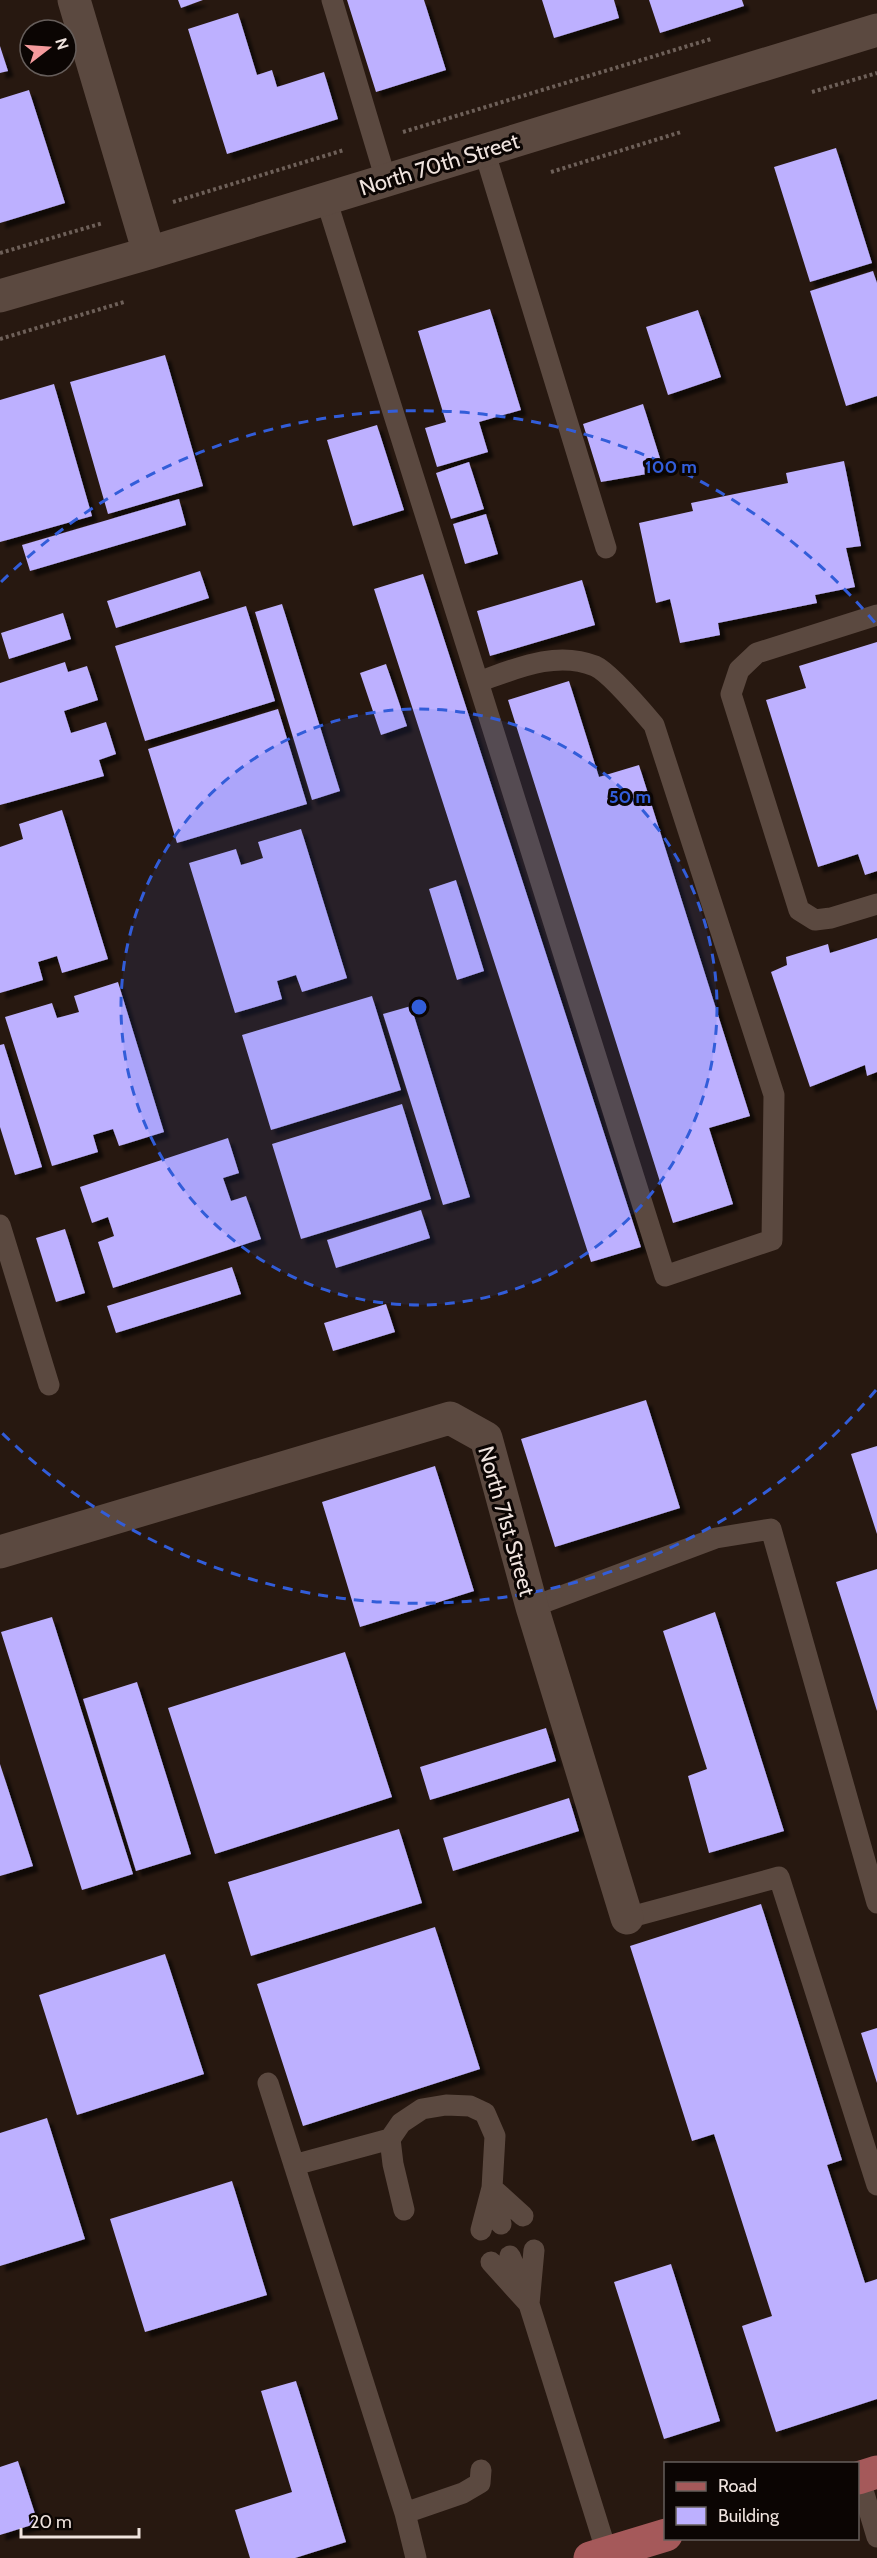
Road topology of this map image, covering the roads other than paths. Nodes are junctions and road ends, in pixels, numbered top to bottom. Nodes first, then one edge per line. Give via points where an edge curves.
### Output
1 (74, 0) edge
2 (332, 0) edge
3 (877, 30) edge
4 (484, 150) junction
5 (386, 180) junction
6 (326, 199) junction
7 (149, 253) junction
8 (0, 296) edge
9 (606, 548) dead end
10 (877, 615) edge
11 (478, 682) junction
12 (877, 904) edge
13 (0, 1225) edge
14 (49, 1385) dead end
15 (0, 1552) edge
16 (532, 1607) junction
17 (877, 1903) edge
18 (627, 1918) joint
19 (268, 2083) dead end
20 (390, 2139) junction
21 (294, 2165) junction
22 (877, 2185) edge
23 (492, 2188) junction
24 (404, 2210) dead end
25 (523, 2216) dead end
26 (491, 2227) dead end
27 (534, 2250) dead end
28 (500, 2259) dead end
29 (529, 2304) junction
30 (481, 2470) dead end
31 (865, 2475) edge
32 (405, 2513) junction
33 (664, 2536) edge
34 (877, 2537) edge
35 (599, 2556) edge
36 (416, 2558) edge

1 - 7 street
2 - 5 lane
3 - 4 street, North 70th Street
4 - 5 street, North 70th Street
4 - 9 lane
5 - 6 street, North 70th Street
6 - 7 street, North 70th Street
6 - 11 lane
7 - 8 street, North 70th Street
10 - 12 lane via 757,653 739,670 731,694 799,910 815,920
11 - 11 lane via 665,1276 772,1240 774,1095 654,725 596,667 557,658
13 - 14 lane
15 - 16 street, North 71st Street via 450,1418 486,1438
16 - 17 lane via 716,1538 771,1529
16 - 18 street, North 71st Street
18 - 22 lane via 779,1877
19 - 21 lane
20 - 21 lane
20 - 23 lane via 401,2123 422,2109 470,2106 485,2113 495,2136
20 - 24 lane
21 - 32 lane
23 - 25 lane
23 - 26 lane
27 - 29 lane
28 - 29 lane
29 - 35 lane
30 - 32 lane via 480,2483 464,2493
31 - 34 lane
32 - 36 lane
33 - 35 main road

